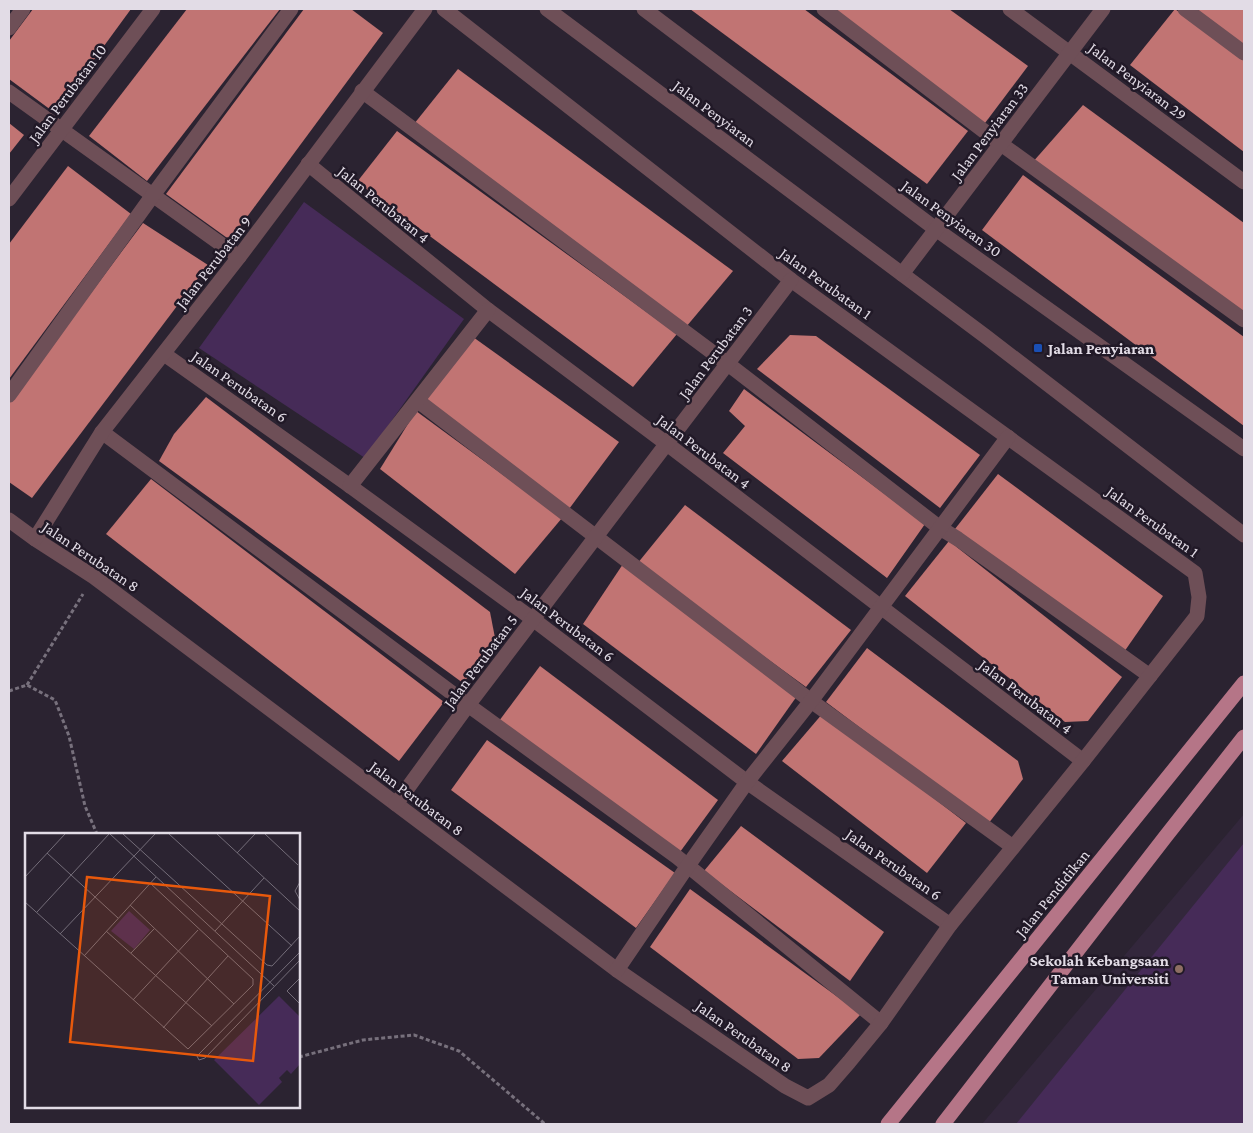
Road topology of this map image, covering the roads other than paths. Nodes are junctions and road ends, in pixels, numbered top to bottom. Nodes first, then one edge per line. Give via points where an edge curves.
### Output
1 (23, 9) edge
2 (153, 9) edge
3 (291, 9) edge
4 (424, 9) edge
5 (444, 9) edge
6 (548, 9) edge
7 (644, 9) edge
8 (824, 9) edge
9 (1010, 9) edge
10 (1103, 9) edge
11 (1185, 9) edge
12 (9, 28) edge
13 (1070, 53) junction
14 (1244, 53) edge
15 (362, 91) junction
16 (9, 92) edge
17 (61, 129) junction
18 (1001, 144) junction
19 (308, 164) junction
20 (1244, 182) edge
21 (153, 195) junction
22 (9, 199) edge
23 (937, 230) junction
24 (239, 257) junction
25 (902, 274) junction
26 (792, 280) junction
27 (488, 310) junction
28 (1244, 320) edge
29 (164, 354) junction
30 (728, 364) junction
31 (9, 395) edge
32 (418, 401) junction
33 (102, 432) junction
34 (1008, 437) junction
35 (667, 444) junction
36 (1244, 449) edge
37 (350, 486) junction
38 (9, 520) edge
39 (940, 528) junction
40 (1244, 535) edge
41 (596, 538) junction
42 (35, 539) junction
43 (881, 608) junction
44 (534, 620) junction
45 (1150, 676) junction
46 (1244, 683) edge
47 (811, 701) junction
48 (468, 705) junction
49 (1244, 738) edge
50 (1082, 761) junction
51 (747, 782) junction
52 (396, 804) junction
53 (1013, 848) junction
54 (687, 867) junction
55 (950, 925) junction
56 (618, 970) junction
57 (881, 1023) junction
58 (888, 1124) edge
59 (942, 1124) edge

1 - 12 street
2 - 17 street, Jalan Perubatan 10
3 - 21 street
4 - 15 street, Jalan Perubatan 9
5 - 26 street, Jalan Perubatan 1
6 - 25 street, Jalan Penyiaran
7 - 23 street, Jalan Penyiaran 30
8 - 18 street
9 - 13 street, Jalan Penyiaran 29
10 - 13 street, Jalan Penyiaran 33
11 - 14 street
13 - 18 street, Jalan Penyiaran 33
13 - 20 street, Jalan Penyiaran 29
15 - 19 street, Jalan Perubatan 9
15 - 30 street
16 - 17 street
17 - 21 street
17 - 22 street, Jalan Perubatan 10
18 - 23 street, Jalan Penyiaran 33
18 - 28 street
19 - 24 street, Jalan Perubatan 9
19 - 27 street, Jalan Perubatan 4
21 - 24 street
21 - 31 street
23 - 25 street, Jalan Penyiaran 33
23 - 36 street, Jalan Penyiaran 30
24 - 29 street, Jalan Perubatan 9
25 - 40 street, Jalan Penyiaran
26 - 30 street, Jalan Perubatan 3
26 - 34 street, Jalan Perubatan 1
27 - 32 street
27 - 35 street, Jalan Perubatan 4
29 - 33 street, Jalan Perubatan 9
29 - 37 street, Jalan Perubatan 6
30 - 35 street, Jalan Perubatan 3
30 - 39 street
32 - 37 street
32 - 41 street
33 - 42 street, Jalan Perubatan 9
33 - 48 street
34 - 39 street
34 - 45 street, Jalan Perubatan 1 via 1195,573 1199,597 1197,616
35 - 41 street, Jalan Perubatan 5
35 - 43 street, Jalan Perubatan 4
37 - 44 street, Jalan Perubatan 6
38 - 42 street, Jalan Perubatan 8
39 - 43 street
39 - 45 street
41 - 44 street, Jalan Perubatan 5
41 - 47 street
42 - 52 street, Jalan Perubatan 8 via 94,576
43 - 47 street
43 - 50 street, Jalan Perubatan 4
44 - 48 street, Jalan Perubatan 5
44 - 51 street, Jalan Perubatan 6
45 - 50 street
46 - 58 main road, Jalan Pendidikan
47 - 51 street
47 - 53 street
48 - 52 street, Jalan Perubatan 5
48 - 54 street
49 - 59 main road
50 - 53 street
51 - 54 street
51 - 55 street, Jalan Perubatan 6
52 - 56 street, Jalan Perubatan 8
53 - 55 street
54 - 56 street
54 - 57 street
55 - 57 street
56 - 57 street, Jalan Perubatan 8 via 785,1086 808,1098 829,1084

